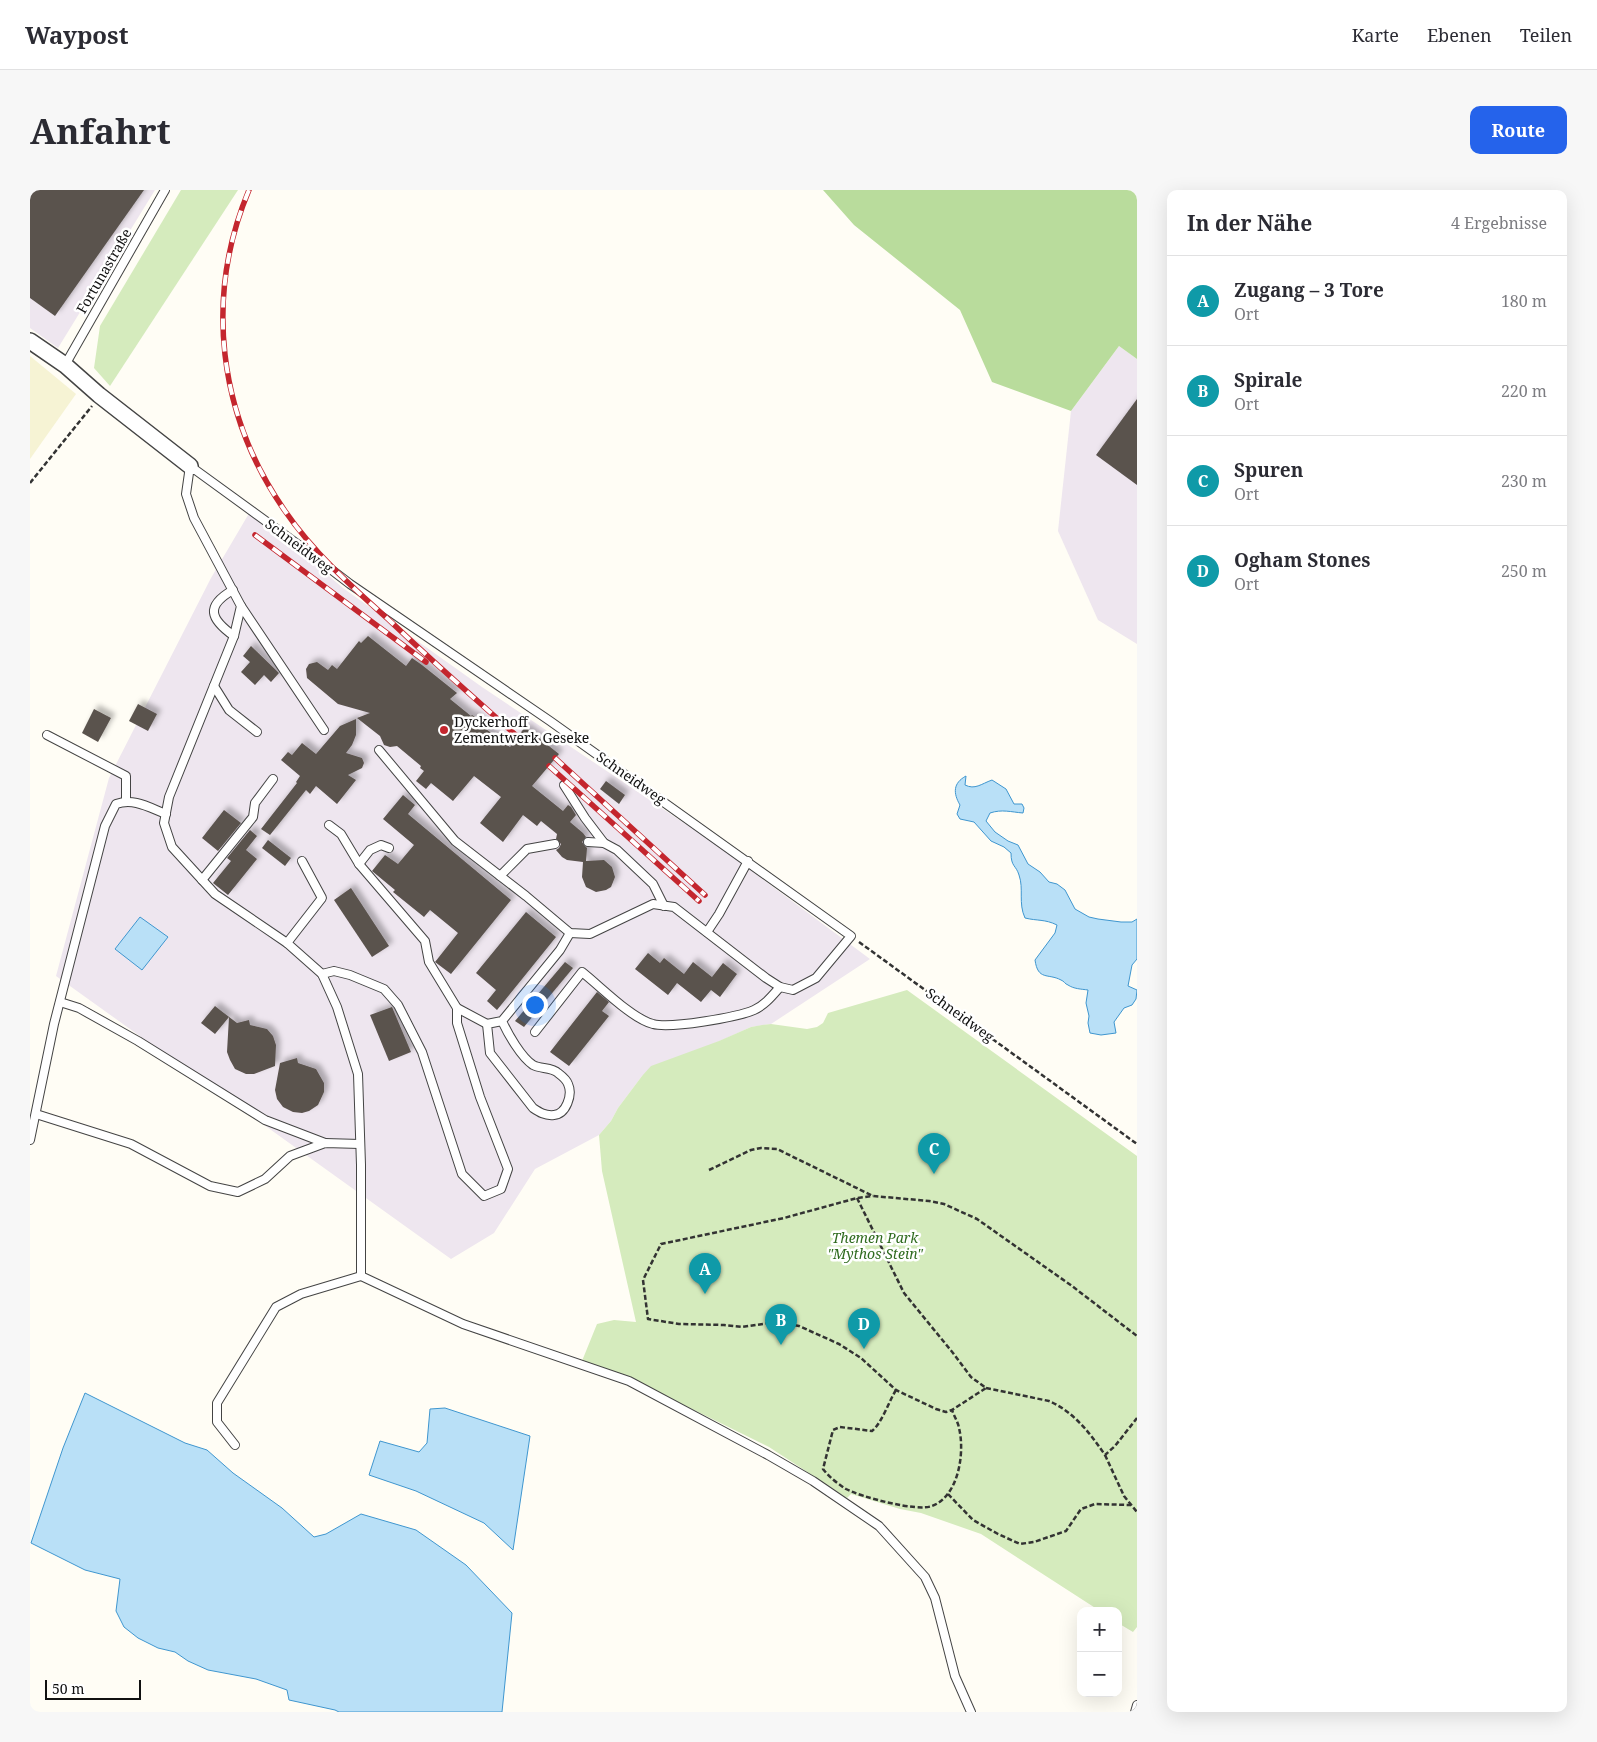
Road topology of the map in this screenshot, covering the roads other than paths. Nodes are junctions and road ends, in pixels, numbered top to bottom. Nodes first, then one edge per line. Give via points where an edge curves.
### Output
1 (165, 190) edge
2 (30, 341) edge
3 (65, 365) junction
4 (190, 466) junction
5 (233, 590) junction
6 (241, 606) junction
7 (234, 636) junction
8 (214, 686) junction
9 (324, 730) dead end
10 (257, 732) dead end
11 (47, 735) dead end
12 (379, 750) dead end
13 (273, 779) dead end
14 (564, 785) dead end
15 (126, 801) junction
16 (166, 814) junction
17 (329, 824) dead end
18 (588, 842) dead end
19 (604, 843) junction
20 (555, 844) dead end
21 (389, 848) dead end
22 (748, 860) junction
23 (302, 861) dead end
24 (359, 864) junction
25 (500, 876) junction
26 (202, 880) junction
27 (664, 906) junction
28 (707, 932) junction
29 (570, 933) junction
30 (287, 943) junction
31 (322, 974) junction
32 (780, 987) junction
33 (60, 1002) junction
34 (457, 1008) junction
35 (502, 1021) junction
36 (487, 1024) junction
37 (535, 1032) dead end
38 (36, 1114) junction
39 (30, 1140) edge
40 (325, 1143) junction
41 (360, 1144) junction
42 (361, 1276) junction
43 (235, 1445) dead end
44 (1137, 1706) edge
45 (971, 1712) edge
46 (1135, 1712) edge

1 - 3 lane, Fortunastraße
2 - 3 street, Schneidweg
3 - 4 street, Schneidweg
4 - 5 lane via 186,494 194,518
4 - 22 lane, Schneidweg via 350,584
5 - 6 lane
5 - 7 lane via 220,598 214,616 220,626
6 - 7 lane
6 - 9 lane
7 - 8 lane
8 - 10 lane via 229,710
8 - 16 lane via 169,798
11 - 15 lane via 126,776
12 - 25 lane via 455,842
13 - 26 lane via 255,803 253,817
14 - 19 lane
15 - 16 lane
15 - 33 lane via 116,804 104,826
16 - 26 lane via 164,823 172,847
17 - 24 lane via 341,834
18 - 19 lane
19 - 27 lane via 617,850 653,884
20 - 25 lane via 527,849
21 - 24 lane via 381,845 370,850
22 - 28 lane
22 - 32 lane, Schneidweg via 851,936 816,978 794,990
23 - 30 lane via 322,898
24 - 34 lane via 425,942 429,962
25 - 29 lane
26 - 30 lane via 215,894
27 - 28 lane via 674,908
27 - 29 lane via 653,904 590,934
28 - 32 lane
29 - 35 lane
30 - 31 lane
31 - 34 lane via 334,971 350,975 384,989 398,1005 422,1052 462,1174 484,1196 501,1189 508,1169 480,1097 457,1023
31 - 41 lane via 337,1007 358,1074
32 - 37 lane via 768,1002 755,1010 673,1026 653,1024 635,1016 582,972
33 - 38 lane
33 - 40 lane via 79,1008 138,1040 265,1120
34 - 36 lane
35 - 36 lane
35 - 36 lane via 514,1044 533,1065 557,1072 568,1083 569,1099 558,1115 542,1114 533,1108 490,1053
38 - 39 lane
38 - 40 lane via 130,1144 210,1186 238,1192 265,1179 290,1156
40 - 41 lane
41 - 42 lane
42 - 43 lane via 302,1294 276,1307 216,1403 217,1422
42 - 45 lane via 463,1324 629,1381 768,1455 879,1526 926,1577 936,1598 955,1676
44 - 46 lane

